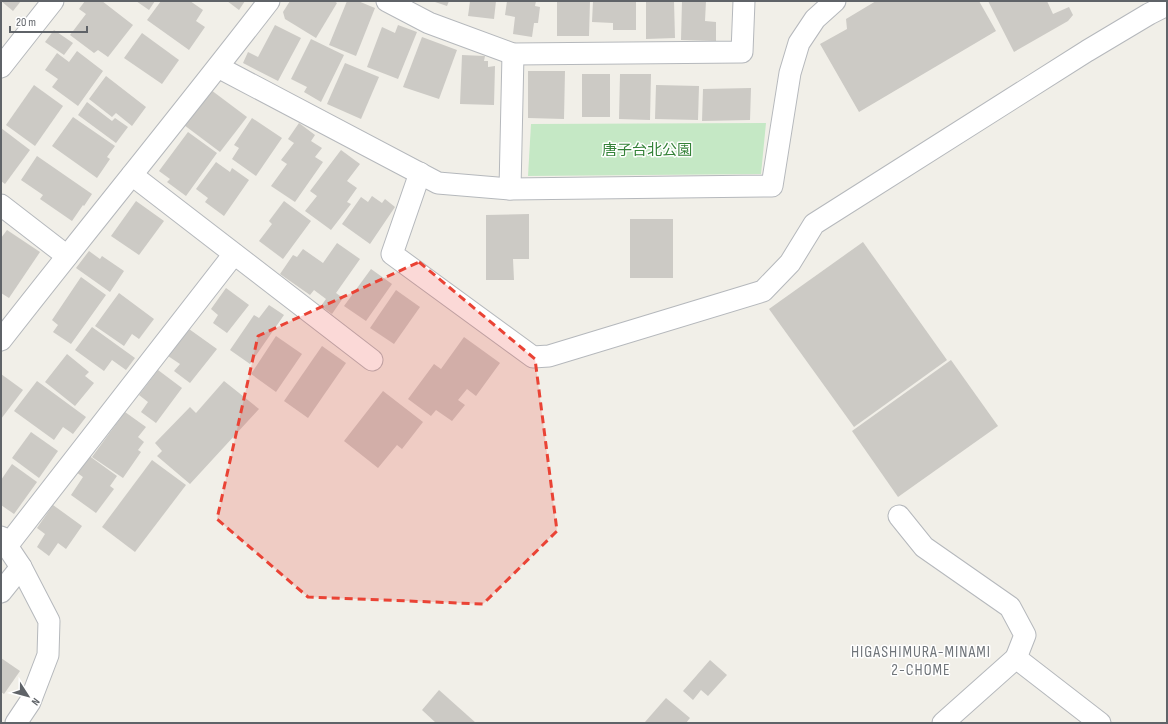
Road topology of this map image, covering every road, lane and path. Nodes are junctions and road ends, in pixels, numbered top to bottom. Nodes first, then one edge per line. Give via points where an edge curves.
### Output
1 (53, 1) edge
2 (269, 1) edge
3 (387, 1) edge
4 (744, 1) edge
5 (835, 1) edge
6 (1167, 5) edge
7 (513, 54) junction
8 (218, 67) junction
9 (1, 68) edge
10 (420, 173) junction
11 (132, 175) junction
12 (510, 189) junction
13 (1, 205) edge
14 (234, 254) junction
15 (67, 256) junction
16 (1, 340) edge
17 (372, 360) dead end
18 (900, 516) dead end
19 (4, 541) edge
20 (21, 567) junction
21 (1, 592) edge
22 (1016, 658) junction
23 (16, 723) edge
24 (943, 723) edge
25 (1100, 723) edge

1 - 9 street
2 - 8 street
3 - 7 street via 429,23
4 - 7 street via 742,52
5 - 12 street via 815,19 799,43 790,73 772,186
6 - 10 street via 1087,51 814,224 790,263 763,292 549,356 533,357 392,254
7 - 12 street
8 - 10 street
8 - 11 street
10 - 12 street via 438,183
11 - 14 street
11 - 15 street
13 - 15 street
14 - 17 street
14 - 19 street
15 - 16 street
18 - 22 street via 924,546 1010,607 1025,635
19 - 20 street
20 - 21 street
20 - 23 street via 49,621 48,655 30,702
22 - 24 street
22 - 25 street

